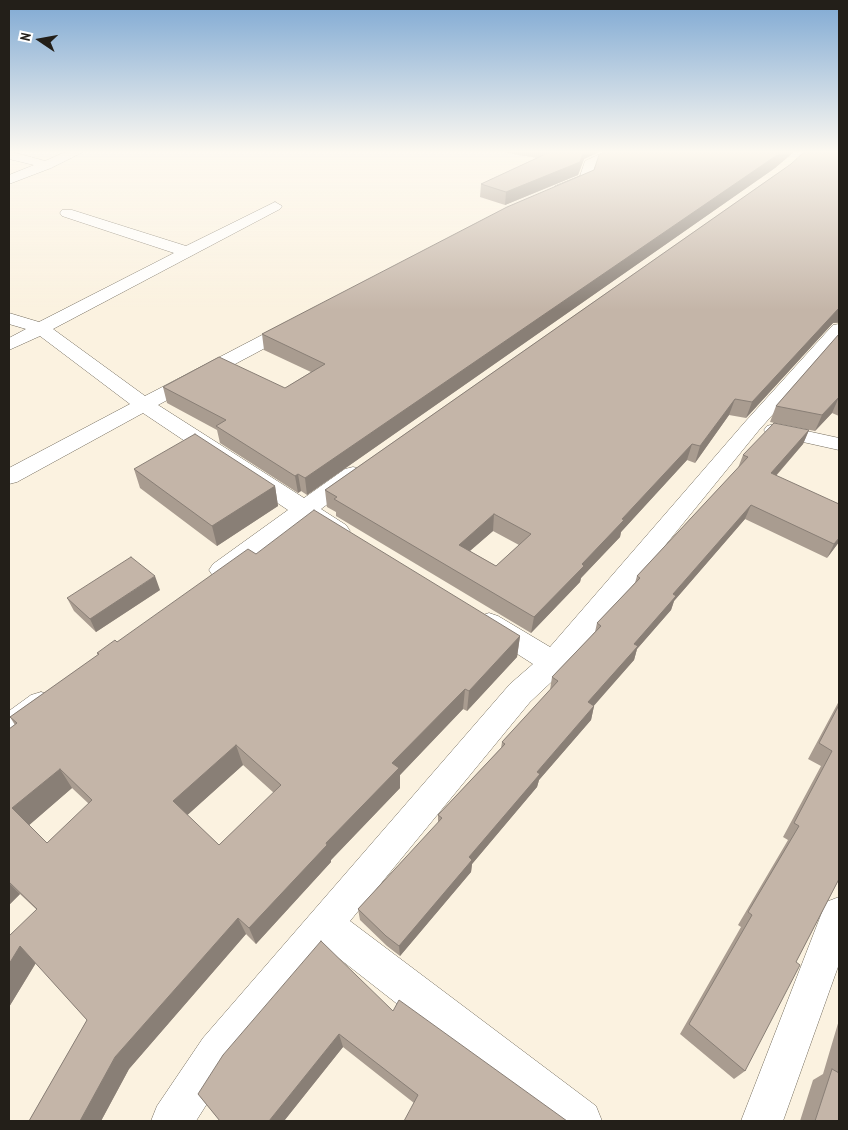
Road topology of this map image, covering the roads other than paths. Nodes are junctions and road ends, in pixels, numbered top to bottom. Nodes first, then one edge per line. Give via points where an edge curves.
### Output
1 (275, 206) dead end
2 (66, 213) dead end
3 (188, 252) junction
4 (309, 317) edge
5 (9, 318) edge
6 (40, 328) junction
7 (839, 329) edge
8 (9, 345) edge
9 (144, 405) junction
10 (752, 426) junction
11 (839, 444) edge
12 (368, 464) edge
13 (9, 476) edge
14 (304, 510) junction
15 (354, 540) edge
16 (208, 580) edge
17 (470, 612) edge
18 (553, 663) junction
19 (56, 692) edge
20 (9, 728) edge
21 (839, 915) edge
22 (325, 924) junction
23 (172, 1121) edge
24 (581, 1121) edge
25 (762, 1121) edge

1 - 3 street
2 - 3 street
3 - 6 street
4 - 9 street
5 - 6 street
6 - 8 street
6 - 9 street
7 - 10 street
9 - 13 street
9 - 14 street
10 - 11 street
10 - 18 street
12 - 14 street
14 - 15 street
14 - 16 street
17 - 18 street
18 - 22 street via 520,693
19 - 20 street
21 - 25 street
22 - 23 street via 217,1052
22 - 24 street

